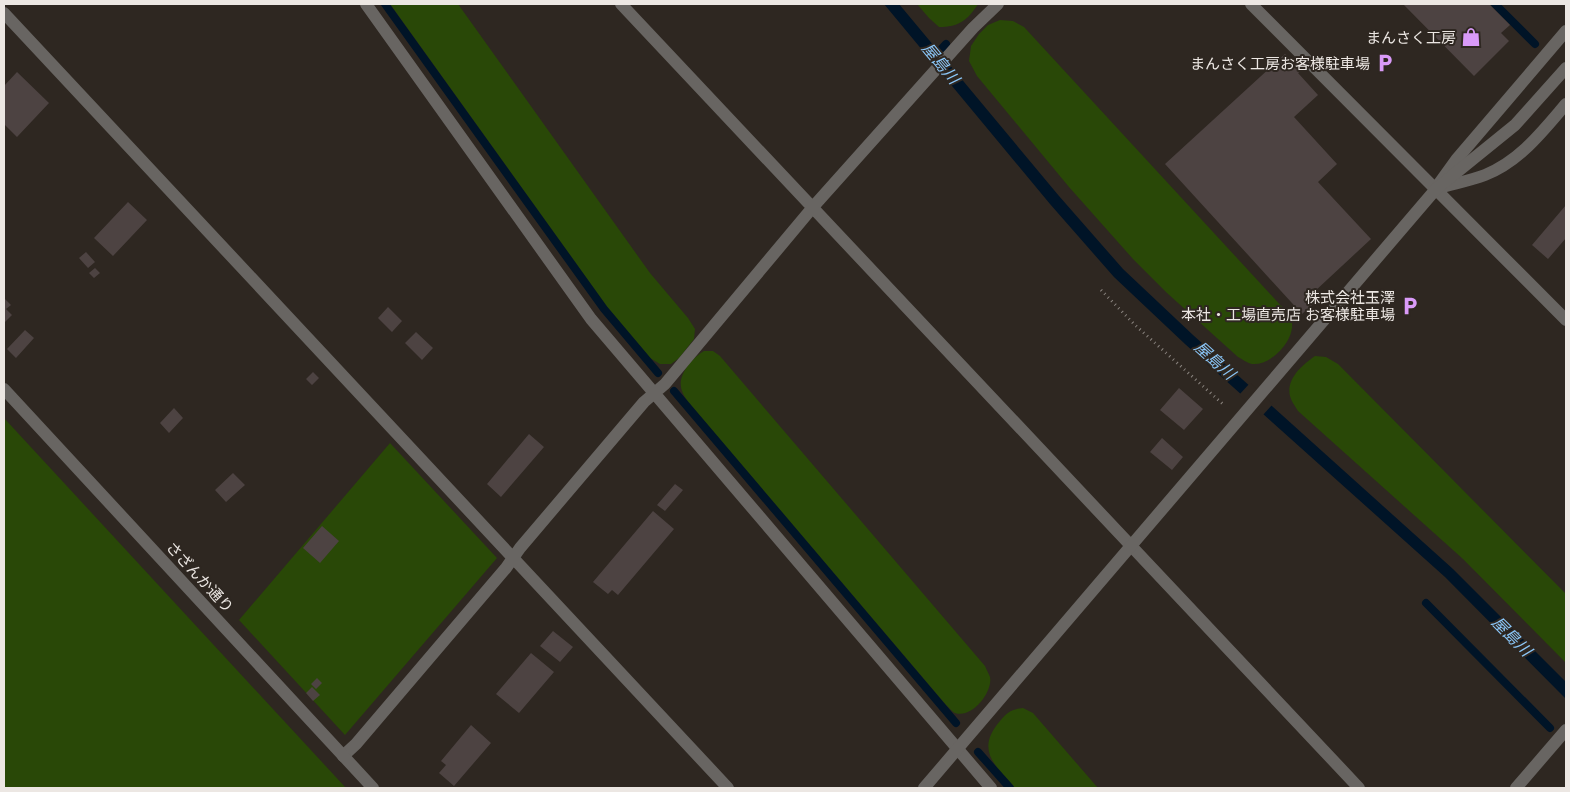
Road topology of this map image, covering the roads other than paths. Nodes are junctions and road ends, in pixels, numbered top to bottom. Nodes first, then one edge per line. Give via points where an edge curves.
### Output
1 (366, 4) edge
2 (621, 4) edge
3 (998, 4) edge
4 (1251, 4) edge
5 (4, 13) edge
6 (1566, 31) edge
7 (1566, 68) edge
8 (1566, 104) edge
9 (1436, 189) junction
10 (812, 208) junction
11 (1566, 320) edge
12 (4, 389) edge
13 (655, 393) junction
14 (1131, 546) junction
15 (513, 558) junction
16 (1566, 730) edge
17 (957, 749) junction
18 (343, 756) junction
19 (373, 788) edge
20 (728, 788) edge
21 (924, 788) edge
22 (992, 788) edge
23 (1359, 788) edge
24 (1516, 788) edge

1 - 13 street via 591,318
2 - 10 street
3 - 10 street
4 - 9 street
5 - 15 street
6 - 9 street via 1456,160
7 - 9 street via 1515,125
8 - 9 street via 1533,143 1511,162 1485,175
9 - 11 street
9 - 14 street
10 - 13 street
10 - 14 street
12 - 18 street, さざんか通り
13 - 15 street
13 - 17 street
14 - 17 street
14 - 23 street
15 - 18 street
15 - 20 street
16 - 24 street
17 - 21 street
17 - 22 street
18 - 19 street, さざんか通り

